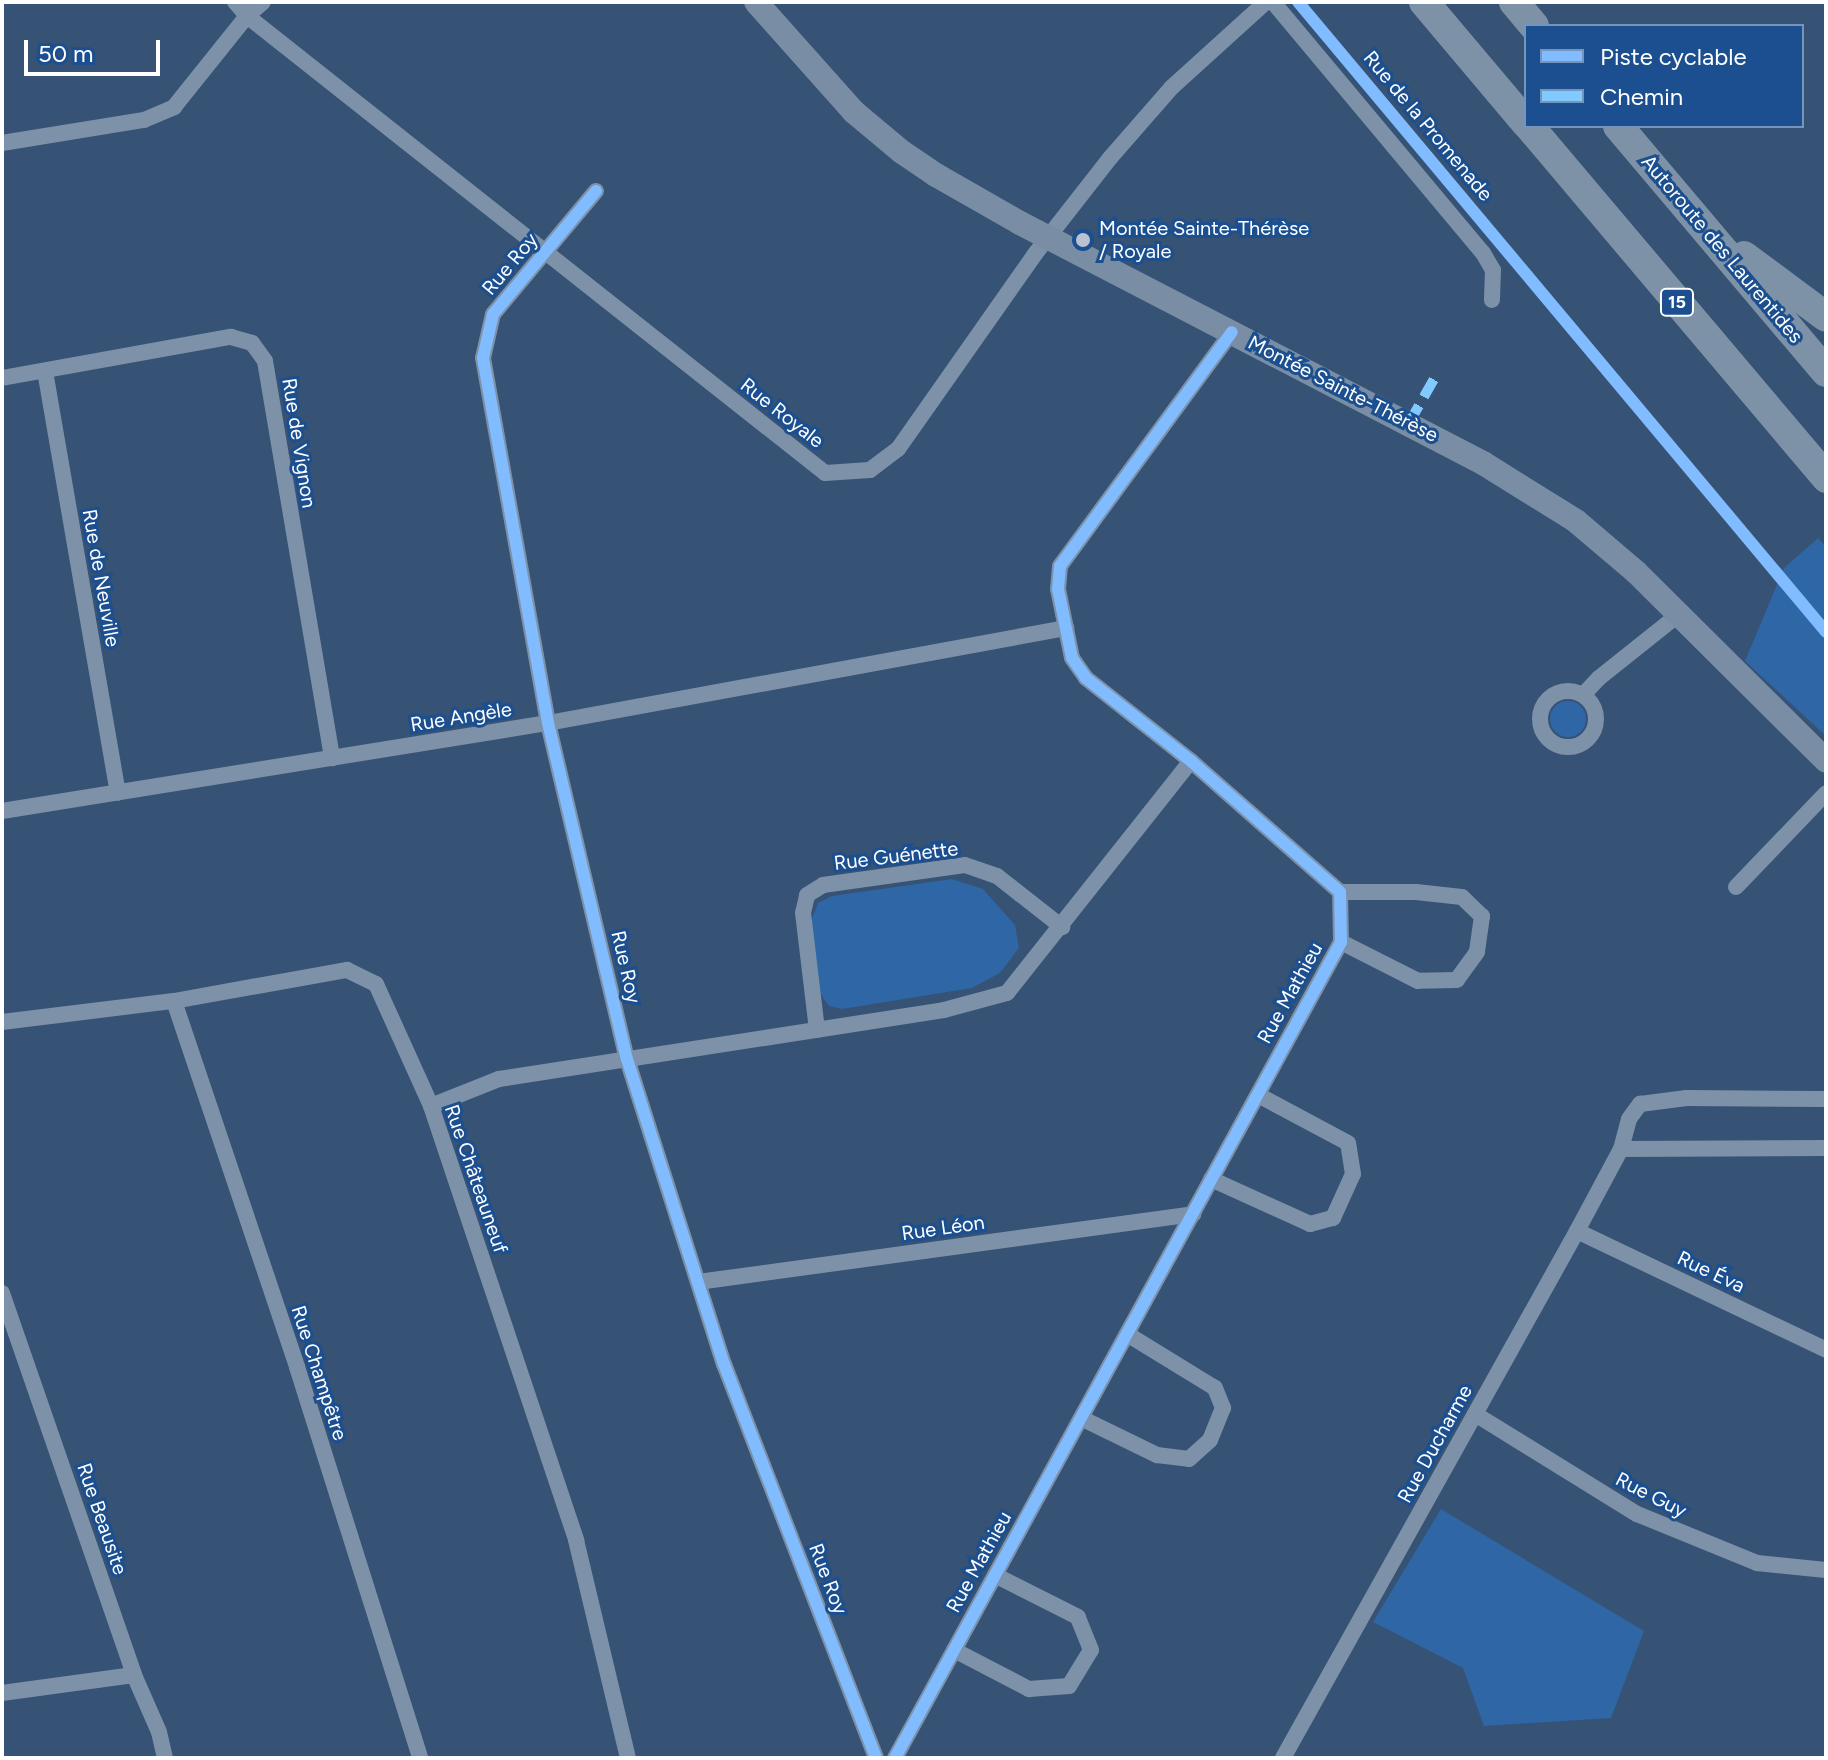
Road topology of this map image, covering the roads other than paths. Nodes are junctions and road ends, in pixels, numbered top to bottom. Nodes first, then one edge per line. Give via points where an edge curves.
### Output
1 (235, 2) edge
2 (263, 2) edge
3 (756, 2) edge
4 (1266, 2) edge
5 (1273, 2) edge
6 (1424, 2) edge
7 (1514, 2) edge
8 (247, 16) junction
9 (1532, 24) edge
10 (1524, 119) edge
11 (1531, 128) edge
12 (1620, 128) edge
13 (2, 143) edge
14 (596, 191) dead end
15 (1695, 218) junction
16 (1048, 238) junction
17 (546, 252) junction
18 (1492, 300) dead end
19 (1826, 317) edge
20 (1232, 332) junction
21 (45, 371) junction
22 (1826, 372) edge
23 (2, 378) edge
24 (1826, 478) edge
25 (1678, 615) junction
26 (1066, 628) junction
27 (1583, 695) dead end
28 (548, 723) junction
29 (332, 758) junction
30 (1191, 761) junction
31 (1826, 761) edge
32 (118, 793) junction
33 (1826, 793) edge
34 (2, 811) edge
35 (1736, 887) dead end
36 (1340, 892) junction
37 (1062, 927) junction
38 (1341, 942) junction
39 (174, 1001) junction
40 (2, 1022) edge
41 (817, 1030) junction
42 (627, 1059) junction
43 (1258, 1095) junction
44 (1826, 1099) edge
45 (431, 1106) junction
46 (1826, 1148) edge
47 (1621, 1149) junction
48 (1211, 1179) junction
49 (1193, 1214) junction
50 (1577, 1231) junction
51 (698, 1282) junction
52 (2, 1293) edge
53 (1127, 1334) junction
54 (1826, 1350) edge
55 (1475, 1414) junction
56 (1081, 1418) junction
57 (1826, 1570) edge
58 (995, 1575) junction
59 (954, 1650) junction
60 (134, 1675) junction
61 (2, 1693) edge
62 (165, 1758) edge
63 (420, 1758) edge
64 (628, 1758) edge
65 (876, 1758) edge
66 (895, 1758) edge
67 (1283, 1758) edge

1 - 8 street, Rue Royale
2 - 8 street
3 - 16 street, Montée Sainte-Thérèse via 841,98 898,149
4 - 16 street, Rue Royale via 1155,104
5 - 18 street, Rue de la Promenade via 1483,253 1493,270
6 - 10 highway, 15
7 - 9 highway
8 - 13 street via 174,107 144,120
8 - 17 street, Rue Royale
11 - 24 highway, 15
12 - 15 highway, Autoroute des Laurentides
14 - 17 street, Rue Roy
15 - 19 highway
15 - 22 highway, Autoroute des Laurentides
16 - 17 street, Rue Royale via 898,449 870,470 825,473
16 - 20 street, Montée Sainte-Thérèse
17 - 28 street, Rue Roy via 493,314 483,358
20 - 25 street, Montée Sainte-Thérèse via 1546,500 1606,545
20 - 26 street via 1060,566 1058,589
21 - 23 street, Rue de Vignon
21 - 29 street, Rue de Vignon via 231,337 252,343 265,361
21 - 32 street, Rue de Neuville
25 - 27 street
25 - 31 street, Montée Sainte-Thérèse
26 - 28 street, Rue Angèle
26 - 30 street via 1072,658 1086,678
28 - 29 street, Rue Angèle
28 - 42 street, Rue Roy
29 - 32 street, Rue Angèle
30 - 36 street
30 - 37 street
32 - 34 street, Rue Angèle
33 - 35 street
36 - 38 street, Rue Mathieu
36 - 38 street, Rue Mathieu via 1462,897 1482,916 1477,952 1457,980 1418,981
37 - 41 street via 1007,993 944,1010
37 - 41 street, Rue Guénette via 997,876 965,865 823,885 807,895 803,913
38 - 43 street, Rue Mathieu
39 - 40 street, Rue Châteauneuf
39 - 45 street, Rue Châteauneuf via 347,970 376,984
39 - 63 street, Rue Champêtre
41 - 42 street
42 - 45 street via 499,1079
42 - 51 street, Rue Roy
43 - 48 street, Rue Mathieu
43 - 48 street via 1348,1143 1353,1174 1333,1218 1310,1224
44 - 47 street, Rue Ducharme via 1687,1098 1640,1104 1629,1119
45 - 64 street, Rue Châteauneuf via 576,1540
46 - 47 street
47 - 50 street, Rue Ducharme
48 - 49 street, Rue Mathieu
49 - 51 street, Rue Léon
49 - 53 street, Rue Mathieu
50 - 54 street, Rue Éva
50 - 55 street, Rue Ducharme
51 - 65 street, Rue Roy via 724,1364
52 - 60 street, Rue Beausite
53 - 56 street, Rue Mathieu
53 - 56 street via 1215,1388 1223,1408 1210,1440 1189,1459 1157,1455
55 - 57 street, Rue Guy via 1637,1514 1757,1563
55 - 67 street, Rue Ducharme
56 - 58 street, Rue Mathieu
58 - 59 street, Rue Mathieu
58 - 59 street, Rue Mathieu via 1078,1617 1091,1650 1069,1686 1029,1689
59 - 66 street, Rue Mathieu
60 - 61 street
60 - 62 street, Rue Beausite

